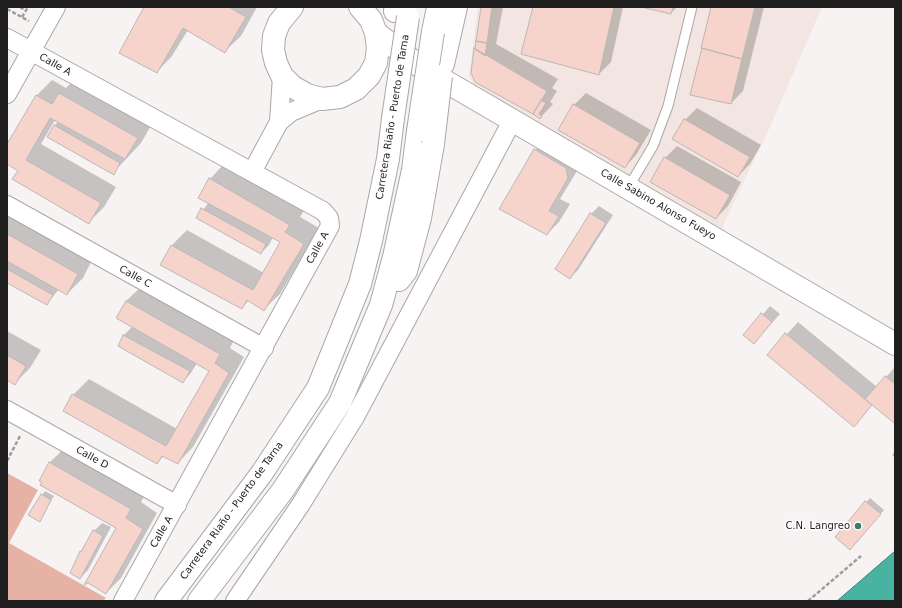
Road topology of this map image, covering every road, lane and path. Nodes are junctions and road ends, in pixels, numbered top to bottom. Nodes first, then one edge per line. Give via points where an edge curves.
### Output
1 (20, 7) edge
2 (28, 7) edge
3 (56, 7) edge
4 (274, 7) edge
5 (292, 7) edge
6 (438, 7) edge
7 (456, 7) edge
8 (692, 7) edge
9 (361, 8) edge
10 (7, 9) edge
11 (26, 11) junction
12 (402, 11) edge
13 (22, 17) junction
14 (44, 28) junction
15 (376, 33) junction
16 (274, 36) junction
17 (7, 38) edge
18 (440, 38) junction
19 (32, 52) junction
20 (421, 67) junction
21 (282, 76) junction
22 (369, 76) junction
23 (7, 94) edge
24 (322, 99) junction
25 (512, 121) junction
26 (279, 122) junction
27 (252, 172) junction
28 (628, 188) junction
29 (7, 205) edge
30 (895, 344) edge
31 (264, 348) junction
32 (7, 410) edge
33 (27, 422) junction
34 (7, 461) edge
35 (177, 505) junction
36 (861, 556) dead end
37 (123, 601) edge
38 (166, 601) edge
39 (199, 601) edge
40 (235, 601) edge
41 (808, 601) edge

1 - 11 path
2 - 11 path
3 - 14 street
4 - 16 main road
5 - 16 main road via 279,23
6 - 18 main road
7 - 18 main road
8 - 28 lane via 668,106 653,146
9 - 15 main road via 371,20
10 - 13 path
11 - 13 path
12 - 38 main road, Carretera Riaño - Puerto de Tarna, bridge via 387,113 388,159 360,284 318,388 262,472
13 - 14 path
14 - 19 street
15 - 20 main road, Calle Sabino Alonso Fueyo
15 - 22 main road via 376,63
16 - 21 main road via 273,50
17 - 19 street, Calle A
18 - 39 main road, bridge via 426,138 411,177 381,306 340,403 283,490
19 - 23 street
19 - 27 street, Calle A
20 - 22 main road via 392,69
20 - 25 main road, Calle Sabino Alonso Fueyo
21 - 24 main road via 293,88
21 - 26 street
22 - 24 main road via 351,92 340,97
24 - 26 street via 291,112
25 - 28 main road, Calle Sabino Alonso Fueyo
25 - 40 street via 356,416 301,504
26 - 27 street
27 - 31 street, Calle A via 323,211 329,218 330,226
28 - 30 main road, Calle Sabino Alonso Fueyo
29 - 31 street, Calle C
31 - 35 street, Calle A
32 - 33 street, Calle D
33 - 34 path
33 - 35 street, Calle D
35 - 37 street, Calle A
36 - 41 path

